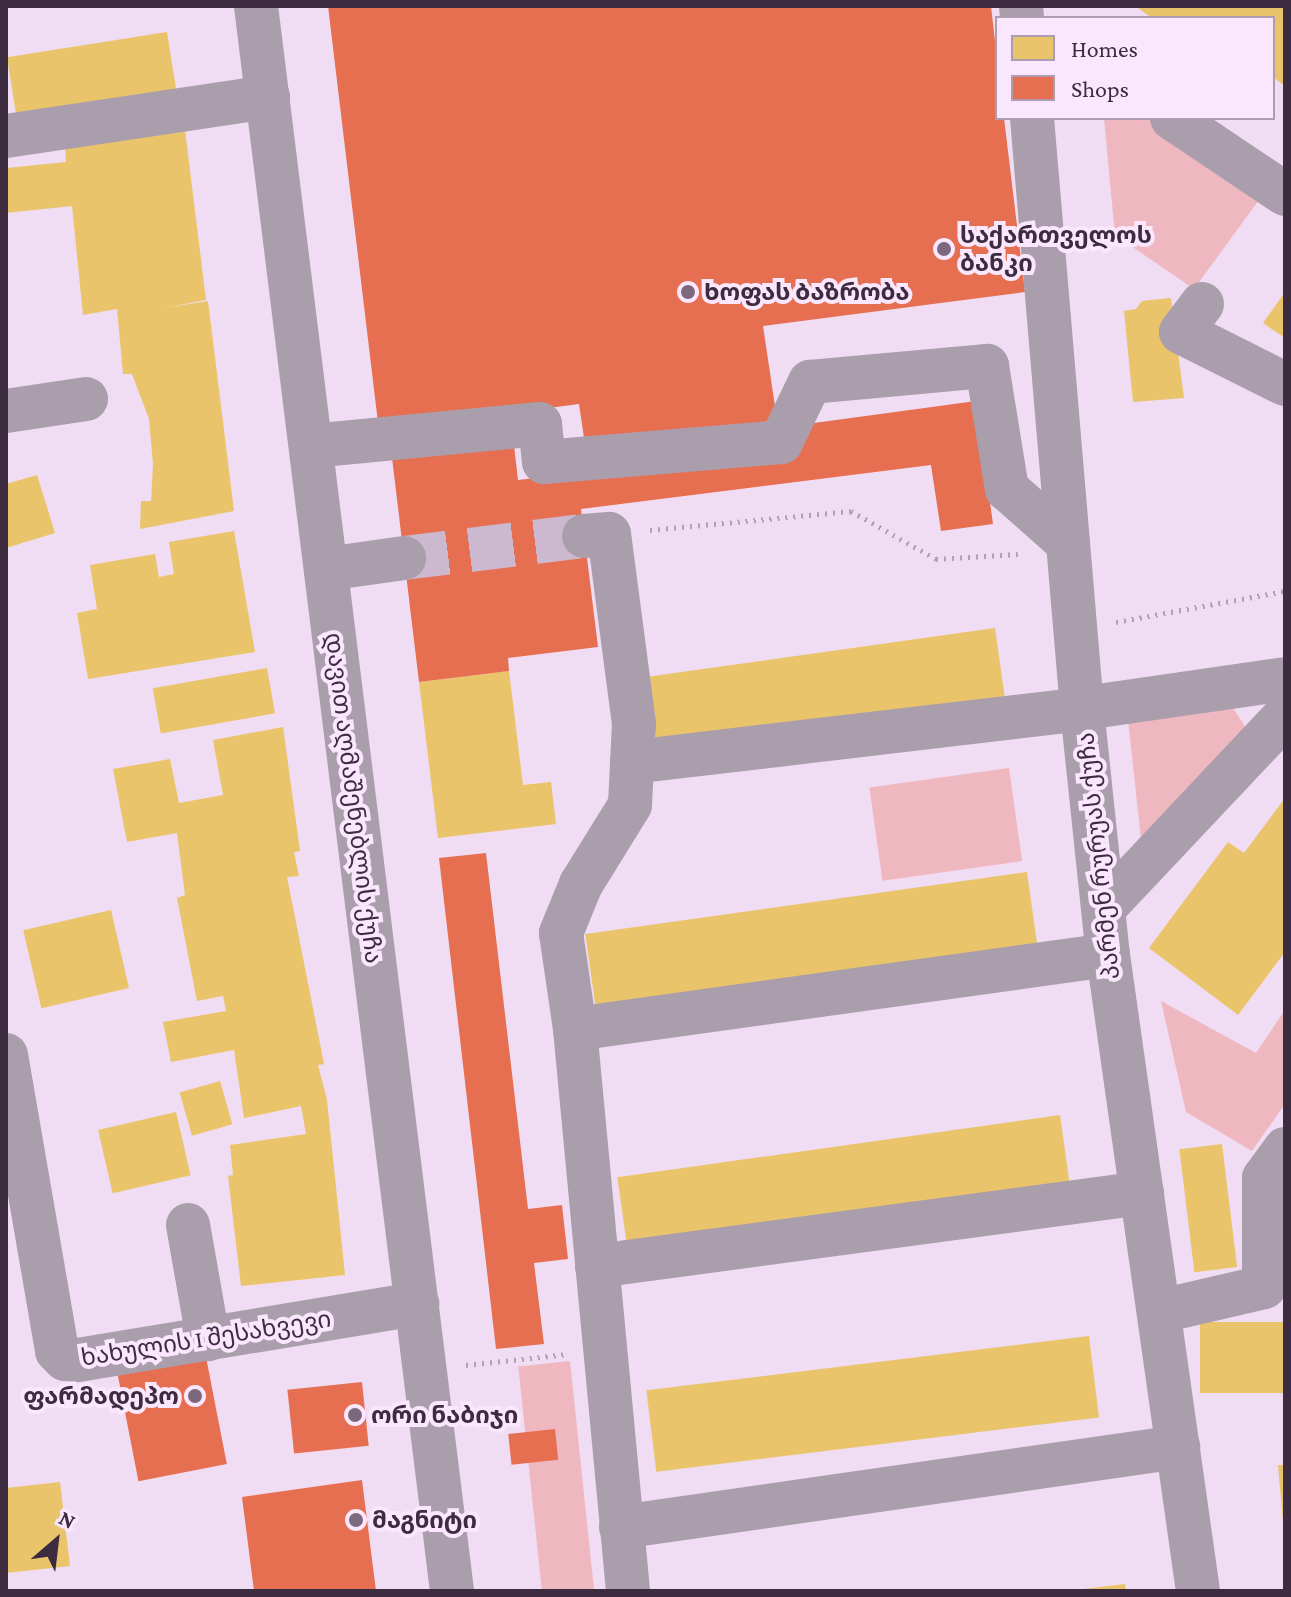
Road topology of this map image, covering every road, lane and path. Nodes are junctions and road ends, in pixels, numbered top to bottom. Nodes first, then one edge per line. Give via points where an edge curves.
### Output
1 (256, 6) edge
2 (268, 97) junction
3 (1032, 120) edge
4 (1175, 120) edge
5 (6, 136) edge
6 (1285, 194) edge
7 (1202, 304) dead end
8 (1285, 384) edge
9 (86, 399) dead end
10 (6, 411) edge
11 (311, 446) junction
12 (596, 535) joint
13 (1069, 547) junction
14 (404, 558) tunnel mouth
15 (326, 569) junction
16 (1285, 591) edge
17 (1076, 629) junction
18 (1285, 679) edge
19 (1082, 709) junction
20 (1285, 716) edge
21 (632, 762) junction
22 (1104, 908) junction
23 (1108, 955) junction
24 (575, 1029) junction
25 (6, 1056) edge
26 (1285, 1149) edge
27 (1142, 1193) junction
28 (188, 1225) dead end
29 (597, 1266) junction
30 (1274, 1285) edge
31 (417, 1304) junction
32 (1161, 1311) junction
33 (208, 1339) junction
34 (605, 1350) junction
35 (425, 1370) junction
36 (1178, 1447) junction
37 (621, 1527) junction
38 (452, 1591) edge
39 (628, 1591) edge
40 (1198, 1591) edge

1 - 2 street, დავით აღმაშენებლის ქუჩა
2 - 5 street
2 - 11 street, დავით აღმაშენებლის ქუჩა
3 - 13 street, პარმენ რურუას ქუჩა
4 - 6 street
7 - 8 street via 1181,332
9 - 10 street
11 - 13 street via 540,424 544,462 781,442 810,382 987,366 1007,489
11 - 15 street, დავით აღმაშენებლის ქუჩა
12 - 13 path via 851,511 936,559
12 - 21 street via 634,723
13 - 17 street, პარმენ რურუას ქუჩა
14 - 15 street
15 - 31 street, დავით აღმაშენებლის ქუჩა
16 - 17 path
17 - 19 street, პარმენ რურუას ქუჩა
18 - 19 street
19 - 21 street
19 - 22 street, პარმენ რურუას ქუჩა
20 - 22 street
21 - 24 street via 630,805 581,884 561,933
22 - 23 street, პარმენ რურუას ქუჩა
23 - 24 street
23 - 27 street, პარმენ რურუას ქუჩა
24 - 29 street
25 - 33 street, ხახულის I შესახვევი via 57,1351 65,1359 78,1360
26 - 30 street via 1264,1178
27 - 29 street
27 - 32 street, პარმენ რურუას ქუჩა
28 - 33 street
29 - 34 street
30 - 32 street
31 - 33 street, ხახულის I შესახვევი
31 - 35 street, დავით აღმაშენებლის ქუჩა
32 - 36 street, პარმენ რურუას ქუჩა
34 - 35 path
34 - 37 street
35 - 38 street, დავით აღმაშენებლის ქუჩა
36 - 37 street
36 - 40 street, პარმენ რურუას ქუჩა
37 - 39 street

